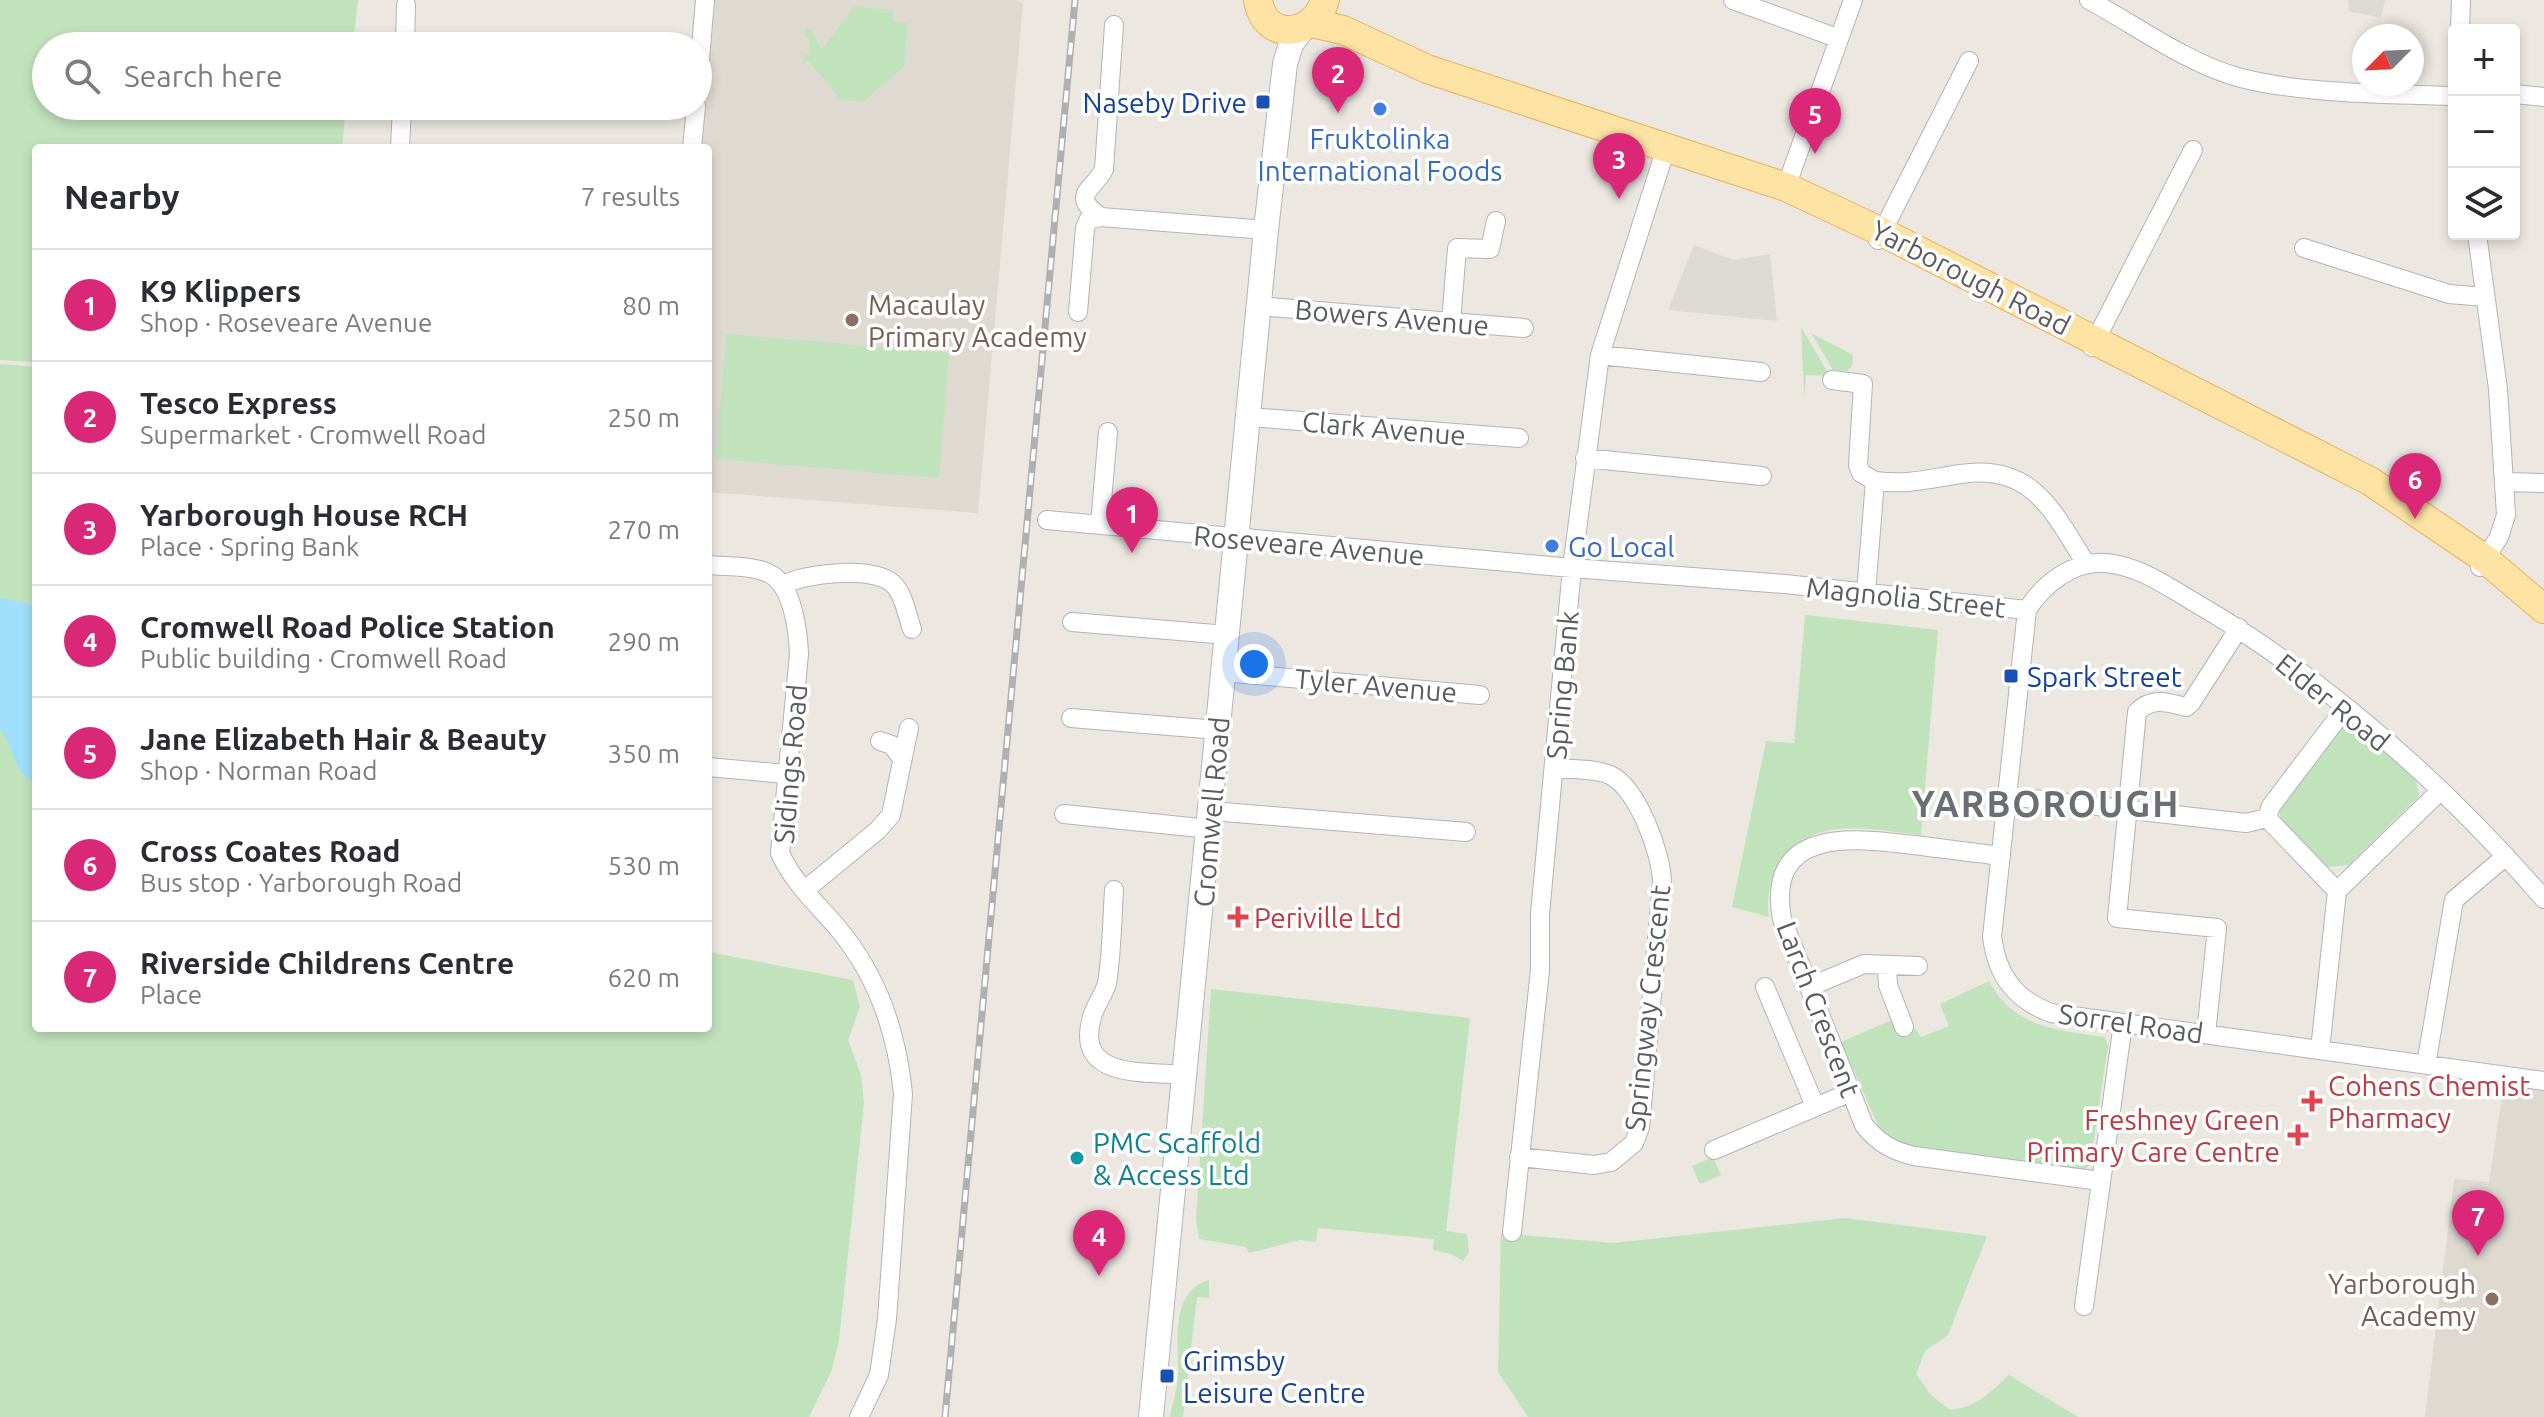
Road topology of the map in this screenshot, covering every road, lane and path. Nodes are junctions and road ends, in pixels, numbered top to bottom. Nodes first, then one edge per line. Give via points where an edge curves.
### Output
1 (705, 0) edge
2 (1733, 0) edge
3 (1853, 0) edge
4 (2089, 0) edge
5 (2461, 0) edge
6 (406, 5) dead end
7 (1261, 8) edge
8 (1318, 13) edge
9 (2460, 24) edge
10 (1114, 25) dead end
11 (405, 32) edge
12 (702, 32) edge
13 (1837, 38) junction
14 (1969, 61) dead end
15 (1285, 64) junction
16 (2520, 95) edge
17 (2448, 96) edge
18 (2544, 97) edge
19 (401, 120) edge
20 (695, 120) edge
21 (400, 144) edge
22 (692, 144) edge
23 (1666, 148) junction
24 (2193, 150) dead end
25 (1786, 187) junction
26 (1101, 217) junction
27 (1496, 221) dead end
28 (1266, 230) junction
29 (1879, 237) junction
30 (2478, 240) edge
31 (2304, 248) dead end
32 (2485, 297) junction
33 (1259, 306) junction
34 (1078, 312) dead end
35 (1451, 322) junction
36 (1524, 328) dead end
37 (2093, 345) junction
38 (1600, 355) junction
39 (1761, 372) dead end
40 (1832, 380) dead end
41 (1249, 417) junction
42 (1108, 432) dead end
43 (1519, 438) dead end
44 (1585, 458) junction
45 (1762, 476) dead end
46 (1875, 481) junction
47 (2505, 482) junction
48 (2544, 483) edge
49 (1047, 520) dead end
50 (1100, 524) junction
51 (1236, 539) junction
52 (2086, 564) junction
53 (2482, 564) junction
54 (712, 565) edge
55 (1572, 568) junction
56 (783, 585) junction
57 (1866, 592) junction
58 (2544, 609) edge
59 (2027, 610) junction
60 (1072, 622) dead end
61 (2239, 628) junction
62 (912, 629) dead end
63 (1227, 635) junction
64 (1223, 672) junction
65 (1480, 695) dead end
66 (2346, 707) junction
67 (1071, 718) dead end
68 (909, 728) dead end
69 (1218, 730) junction
70 (880, 741) dead end
71 (900, 756) junction
72 (712, 767) edge
73 (1554, 768) junction
74 (786, 774) junction
75 (2440, 791) junction
76 (2008, 796) junction
77 (2127, 810) junction
78 (1064, 814) dead end
79 (2267, 818) junction
80 (1211, 820) junction
81 (1466, 832) dead end
82 (2001, 856) junction
83 (2506, 856) junction
84 (805, 890) junction
85 (1114, 890) dead end
86 (2337, 891) junction
87 (2544, 899) edge
88 (1887, 965) junction
89 (1918, 966) dead end
90 (1765, 987) dead end
91 (1809, 987) junction
92 (2123, 1023) junction
93 (1904, 1027) dead end
94 (2206, 1034) junction
95 (2320, 1050) junction
96 (2426, 1065) junction
97 (1186, 1075) junction
98 (2544, 1081) edge
99 (1851, 1092) junction
100 (1815, 1106) junction
101 (1714, 1150) dead end
102 (1519, 1157) junction
103 (2100, 1181) junction
104 (1512, 1232) dead end
105 (2084, 1306) dead end
106 (859, 1417) edge
107 (1151, 1417) edge

1 - 12 street
2 - 13 street
3 - 13 street
4 - 17 street via 2211,67 2240,77
5 - 9 street
6 - 11 street
7 - 8 main road, Yarborough Road via 1293,30
7 - 15 street, Cromwell Road
8 - 15 street, Cromwell Road via 1291,44
8 - 23 main road, Yarborough Road via 1427,69
10 - 26 street via 1104,169 1085,197
13 - 25 street
14 - 29 street
15 - 28 street, Cromwell Road
16 - 18 street
19 - 21 street
20 - 22 street
23 - 25 main road, Yarborough Road
23 - 38 street, Spring Bank
24 - 37 street
25 - 29 main road, Yarborough Road
26 - 28 street
26 - 34 street via 1089,219 1085,228
27 - 35 street via 1490,249 1457,248
28 - 33 street, Cromwell Road
29 - 37 main road, Yarborough Road
30 - 32 street
31 - 32 street via 2449,294
32 - 47 street
33 - 35 street, Bowers Avenue
33 - 41 street, Cromwell Road
35 - 36 street, Bowers Avenue
37 - 53 main road, Yarborough Road via 2370,481
38 - 39 street
38 - 44 street, Spring Bank
40 - 46 street via 1863,384 1858,465
41 - 43 street, Clark Avenue
41 - 51 street, Cromwell Road
42 - 50 street
44 - 45 street
44 - 55 street, Spring Bank
46 - 52 street via 1906,484 1974,472 2022,483 2047,501
46 - 57 street
47 - 48 street
47 - 53 street via 2504,528
49 - 50 street, Roseveare Avenue
50 - 51 street, Roseveare Avenue
51 - 55 street, Roseveare Avenue
51 - 63 street, Cromwell Road
52 - 59 street via 2048,584
52 - 61 street, Elder Road via 2132,569
53 - 58 main road, Yarborough Road
54 - 56 street via 761,570
55 - 57 street, Magnolia Street
55 - 73 street, Spring Bank
56 - 62 street via 814,574 886,580 899,591
56 - 74 street, Sidings Road via 799,654
57 - 59 street, Magnolia Street
59 - 76 street, Sorrel Road
60 - 63 street
61 - 66 street, Elder Road
61 - 77 street via 2191,703 2186,707 2156,701 2137,712
63 - 64 street, Cromwell Road
64 - 65 street, Tyler Avenue
64 - 69 street, Cromwell Road
66 - 75 street, Elder Road
66 - 79 street
67 - 69 street
68 - 71 street
69 - 80 street, Cromwell Road
70 - 71 street
71 - 84 street via 891,815
72 - 74 street
73 - 102 street, Spring Bank via 1540,970
73 - 102 street, Springway Crescent via 1607,774 1622,782 1660,863 1648,1048 1640,1127 1624,1154 1594,1165
74 - 84 street, Sidings Road via 780,853
75 - 83 street, Elder Road
75 - 86 street
76 - 77 street
76 - 82 street, Sorrel Road
77 - 79 street via 2246,823
77 - 94 street via 2117,918 2217,928
78 - 80 street
79 - 86 street
80 - 81 street
80 - 97 street, Cromwell Road
82 - 91 street, Larch Crescent via 1857,838 1828,840 1805,851 1784,877 1780,908
82 - 92 street, Sorrel Road via 1992,937 2010,987 2051,1013
83 - 87 street, Elder Road
83 - 96 street via 2454,900
84 - 106 street, Sidings Road via 869,974 900,1063 903,1094 887,1319 879,1375
85 - 97 street via 1107,984 1092,1015 1090,1046 1094,1056 1112,1068
86 - 95 street
88 - 89 street
88 - 91 street via 1864,964
88 - 93 street via 1888,985
90 - 100 street
91 - 99 street, Larch Crescent
92 - 94 street, Sorrel Road
92 - 103 street
94 - 95 street, Sorrel Road
95 - 96 street, Sorrel Road
96 - 98 street, Sorrel Road
97 - 107 street, Cromwell Road
99 - 100 street
99 - 103 street, Larch Crescent via 1864,1125 1893,1150
100 - 101 street
102 - 104 street, Spring Bank
103 - 105 street

